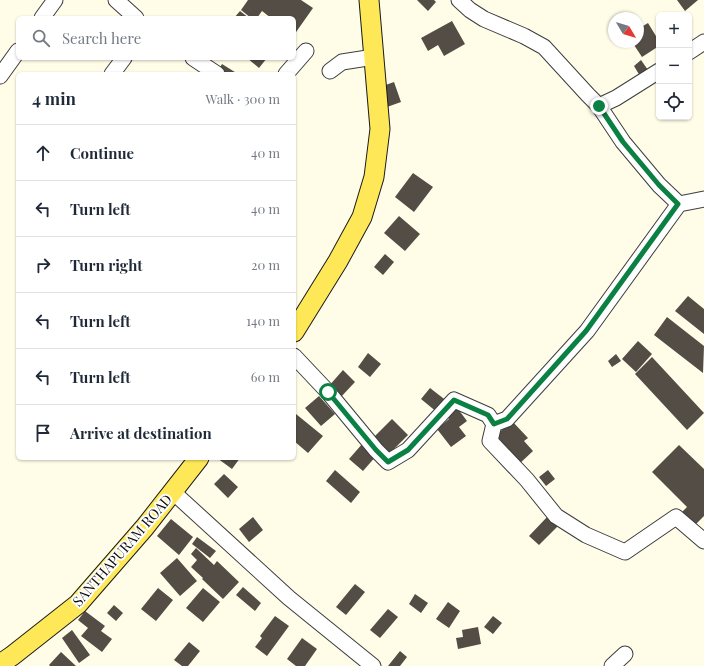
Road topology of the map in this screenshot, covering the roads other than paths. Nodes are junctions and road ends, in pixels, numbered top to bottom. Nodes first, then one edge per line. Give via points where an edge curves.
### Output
1 (54, 0) edge
2 (116, 0) edge
3 (369, 0) edge
4 (459, 0) edge
5 (43, 16) edge
6 (134, 16) edge
7 (704, 42) edge
8 (692, 50) edge
9 (306, 51) dead end
10 (16, 54) edge
11 (374, 57) junction
12 (122, 60) edge
13 (196, 60) edge
14 (330, 71) dead end
15 (114, 72) edge
16 (214, 72) edge
17 (288, 72) edge
18 (656, 73) edge
19 (0, 76) edge
20 (599, 106) junction
21 (704, 199) edge
22 (678, 204) junction
23 (296, 329) edge
24 (296, 358) edge
25 (494, 424) junction
26 (197, 460) edge
27 (173, 492) junction
28 (704, 541) edge
29 (625, 654) dead end
30 (0, 664) edge
31 (373, 666) edge
32 (612, 666) edge

1 - 5 street
2 - 6 street
3 - 11 main road
4 - 20 street via 484,19 544,47
7 - 8 street
9 - 17 street
10 - 19 street
11 - 14 street via 342,62
11 - 23 main road via 380,129 374,177 362,217
12 - 15 street
13 - 16 street
18 - 20 street
20 - 22 street via 623,142
21 - 22 street
22 - 25 street via 586,331 507,419
24 - 25 street via 388,462 408,450 454,400 488,415
25 - 28 street via 490,441 527,480 556,516 586,535 625,552 676,517
26 - 27 main road, SANTHAPURAM ROAD
27 - 30 main road, SANTHAPURAM ROAD via 78,604
27 - 31 street via 289,598
29 - 32 street

